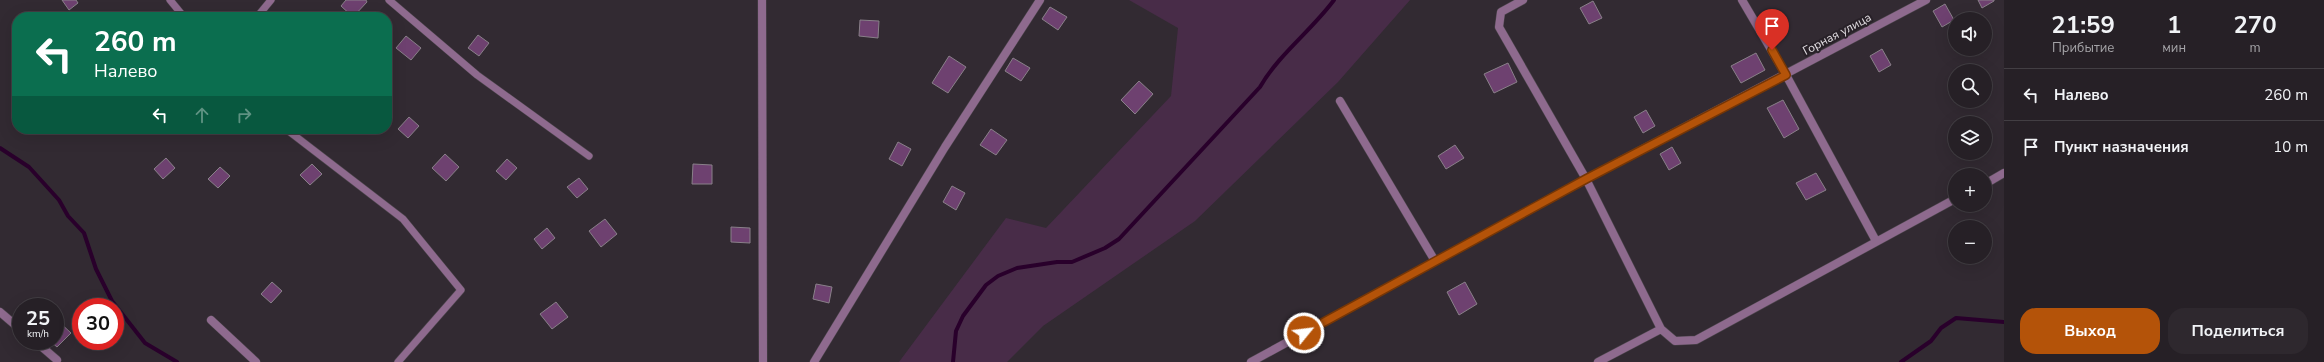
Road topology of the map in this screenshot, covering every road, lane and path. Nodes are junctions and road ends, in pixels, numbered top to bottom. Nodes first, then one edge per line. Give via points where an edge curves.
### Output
1 (170, 0) edge
2 (272, 0) edge
3 (389, 0) edge
4 (762, 0) edge
5 (1040, 0) edge
6 (1523, 0) edge
7 (1742, 0) edge
8 (1926, 0) edge
9 (180, 12) edge
10 (261, 12) edge
11 (1786, 75) junction
12 (1340, 101) dead end
13 (292, 134) edge
14 (589, 156) dead end
15 (2004, 173) edge
16 (1586, 179) junction
17 (1992, 180) edge
18 (1948, 203) edge
19 (1876, 241) junction
20 (1435, 261) junction
21 (0, 312) edge
22 (211, 320) dead end
23 (12, 322) edge
24 (1661, 329) junction
25 (45, 350) edge
26 (57, 360) dead end
27 (256, 362) edge
28 (398, 362) edge
29 (763, 362) edge
30 (814, 362) edge
31 (1251, 362) edge
32 (1598, 362) edge

1 - 9 lane
2 - 10 lane
3 - 14 lane via 477,75
4 - 29 street
5 - 30 street via 944,147
6 - 16 street via 1501,12 1499,27
7 - 11 street
8 - 11 street, Горная улица
11 - 16 street, Горная улица
11 - 19 street
12 - 20 street
13 - 28 lane via 403,219 461,290
15 - 17 street
16 - 20 street, Горная улица
16 - 24 street
18 - 19 street
19 - 24 street via 1696,340 1675,341
20 - 31 street, Горная улица
21 - 23 street
22 - 27 street
24 - 32 street
25 - 26 street

